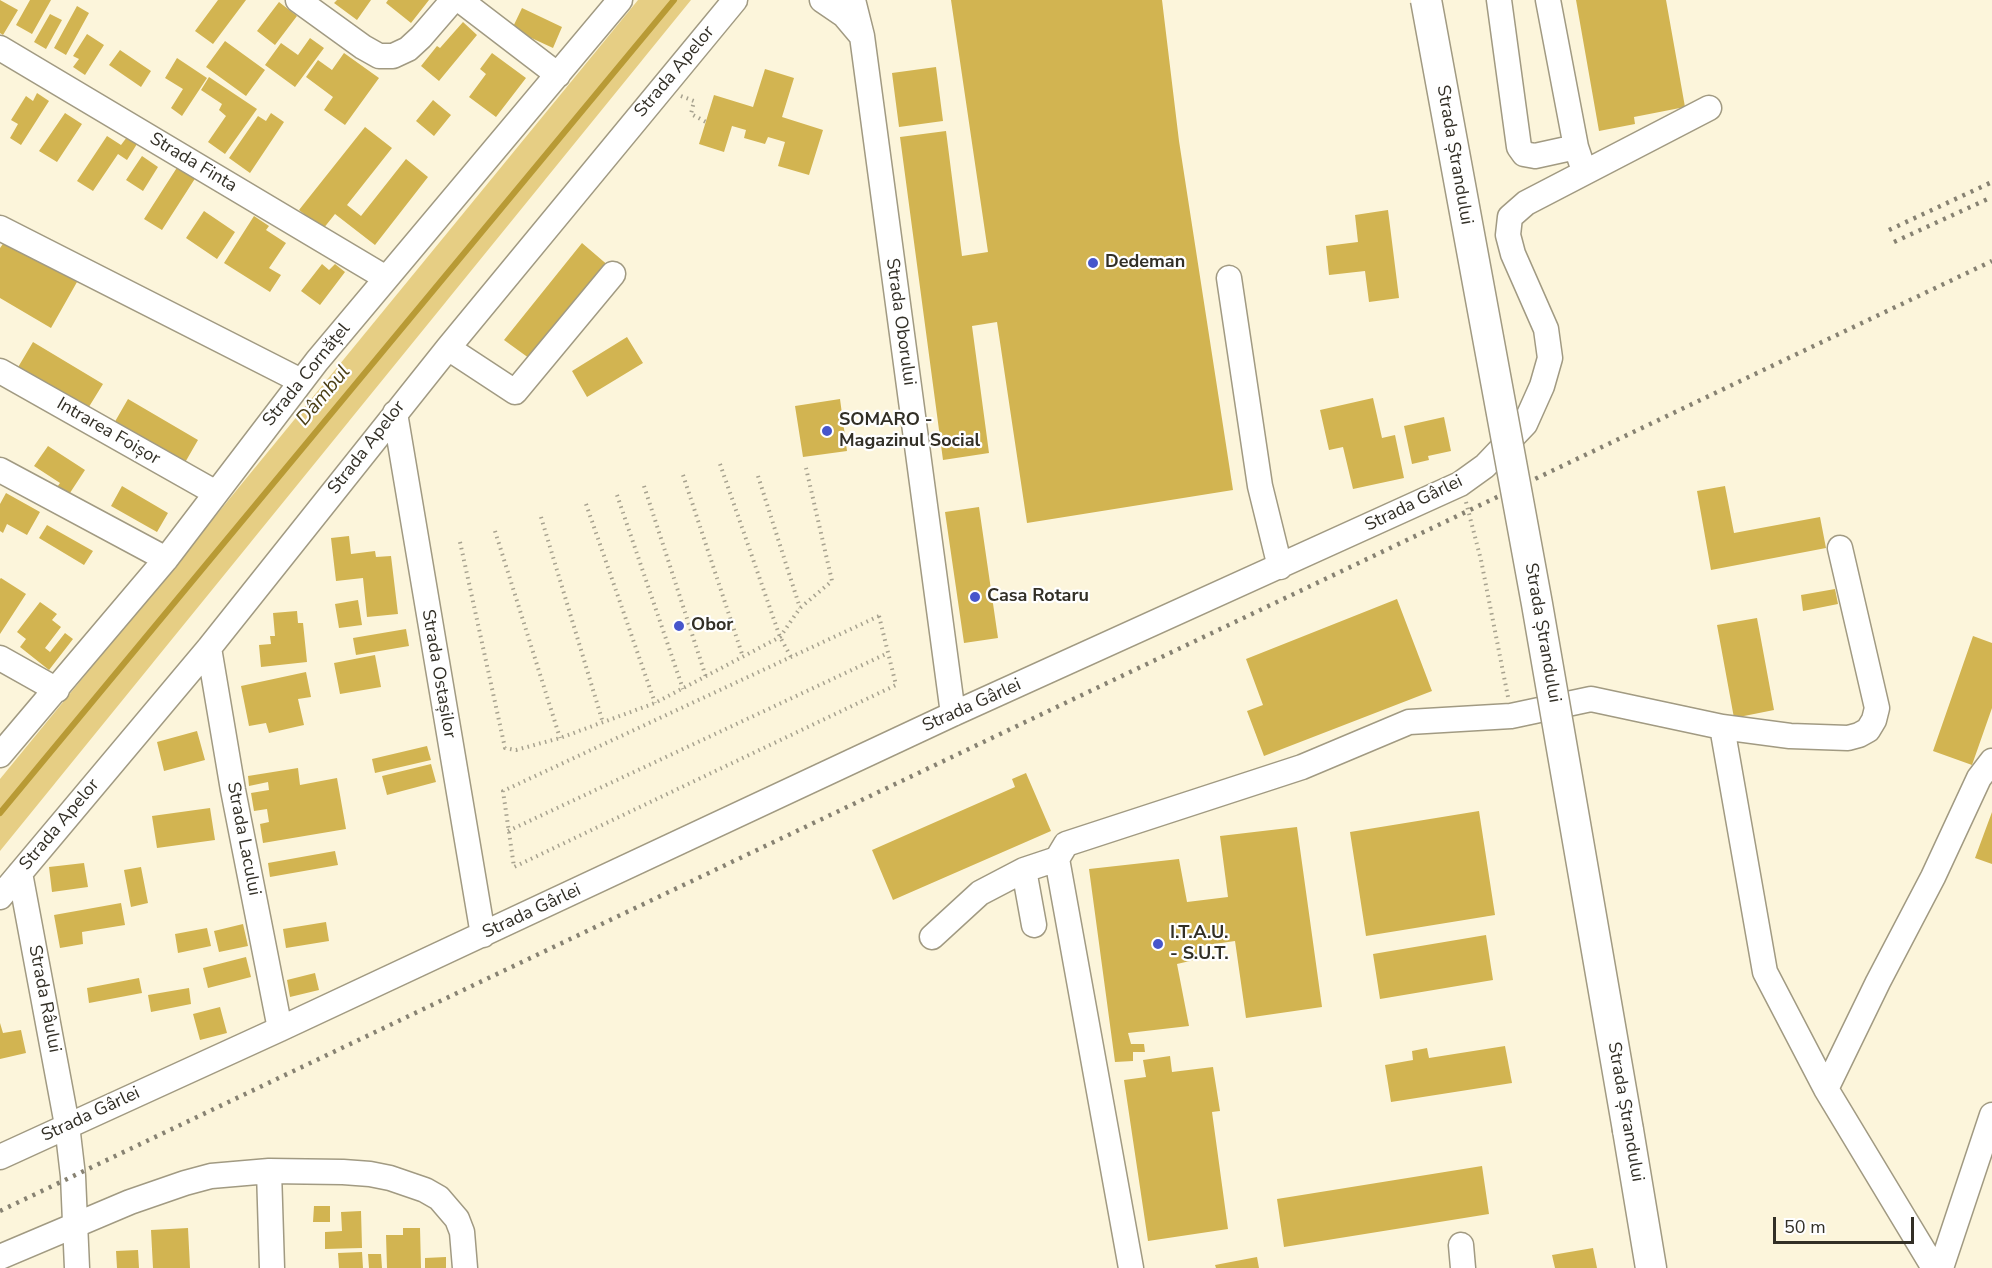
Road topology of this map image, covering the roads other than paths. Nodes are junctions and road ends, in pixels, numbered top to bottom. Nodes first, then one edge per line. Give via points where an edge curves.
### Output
1 (298, 0) edge
2 (453, 0) edge
3 (460, 0) edge
4 (620, 0) edge
5 (735, 0) edge
6 (822, 0) edge
7 (853, 0) edge
8 (1426, 0) edge
9 (1499, 0) edge
10 (1548, 0) edge
11 (862, 36) junction
12 (0, 48) edge
13 (558, 75) junction
14 (1709, 108) dead end
15 (1576, 147) junction
16 (1585, 172) junction
17 (0, 228) edge
18 (613, 274) dead end
19 (386, 278) junction
20 (1229, 278) dead end
21 (448, 348) junction
22 (0, 371) edge
23 (302, 381) junction
24 (395, 413) junction
25 (0, 470) edge
26 (216, 494) junction
27 (1840, 549) dead end
28 (166, 558) junction
29 (1280, 567) junction
30 (209, 648) junction
31 (0, 658) edge
32 (57, 690) junction
33 (953, 714) junction
34 (1722, 727) junction
35 (0, 755) edge
36 (1992, 760) edge
37 (1057, 859) junction
38 (1024, 870) junction
39 (20, 873) junction
40 (0, 897) edge
41 (1034, 925) dead end
42 (483, 934) junction
43 (932, 937) dead end
44 (280, 1029) junction
45 (1826, 1089) junction
46 (1992, 1115) edge
47 (67, 1125) junction
48 (0, 1157) edge
49 (269, 1171) junction
50 (76, 1225) junction
51 (0, 1257) edge
52 (77, 1268) edge
53 (272, 1268) edge
54 (465, 1268) edge
55 (1131, 1268) edge
56 (1651, 1268) edge
57 (1934, 1268) edge
58 (1941, 1268) edge

1 - 2 street via 363,47 379,56 393,56 421,37
3 - 13 street
4 - 13 street, Strada Cornățel
5 - 21 street, Strada Apelor
6 - 11 street via 844,15
7 - 11 street, Strada Oborului
8 - 56 main road, Strada Ștrandului, bridge via 1537,604
9 - 15 street via 1519,147 1524,154 1535,156
10 - 15 street
11 - 33 street, Strada Oborului
12 - 19 street, Strada Finta
13 - 19 street, Strada Cornățel
14 - 16 street, Strada Gârlei
15 - 16 street
16 - 29 street, Strada Gârlei via 1526,203 1510,218 1508,236 1513,254 1546,329 1550,358 1525,424 1485,466 1460,484
17 - 23 street
18 - 21 street via 515,392
19 - 23 street, Strada Cornățel
20 - 29 street via 1260,486
21 - 24 street, Strada Apelor
22 - 26 street, Intrarea Foișor
23 - 26 street, Strada Cornățel
24 - 30 street, Strada Apelor
24 - 42 street, Strada Ostașilor
25 - 28 street
26 - 28 street, Strada Cornățel
27 - 34 street via 1877,708 1868,730 1848,738 1790,736
28 - 32 street, Strada Cornățel
29 - 33 street, Strada Gârlei
30 - 39 street, Strada Apelor
30 - 44 street, Strada Lacului
31 - 32 street
32 - 35 street, Strada Cornățel
33 - 42 street, Strada Gârlei
34 - 37 street via 1591,699 1511,716 1409,722 1302,767 1066,844
34 - 45 street via 1765,972
36 - 45 street via 1979,778
37 - 38 street
37 - 55 street
38 - 41 street
38 - 43 street via 980,893
39 - 40 street, Strada Apelor
39 - 47 street, Strada Râului
42 - 44 street, Strada Gârlei
44 - 47 street, Strada Gârlei
45 - 57 street
46 - 58 street
47 - 48 street, Strada Gârlei
47 - 50 street, Strada Râului
49 - 50 street via 211,1176 185,1183
49 - 53 street
49 - 54 street via 370,1174 438,1198 457,1219
50 - 51 street
50 - 52 street, Strada Râului

